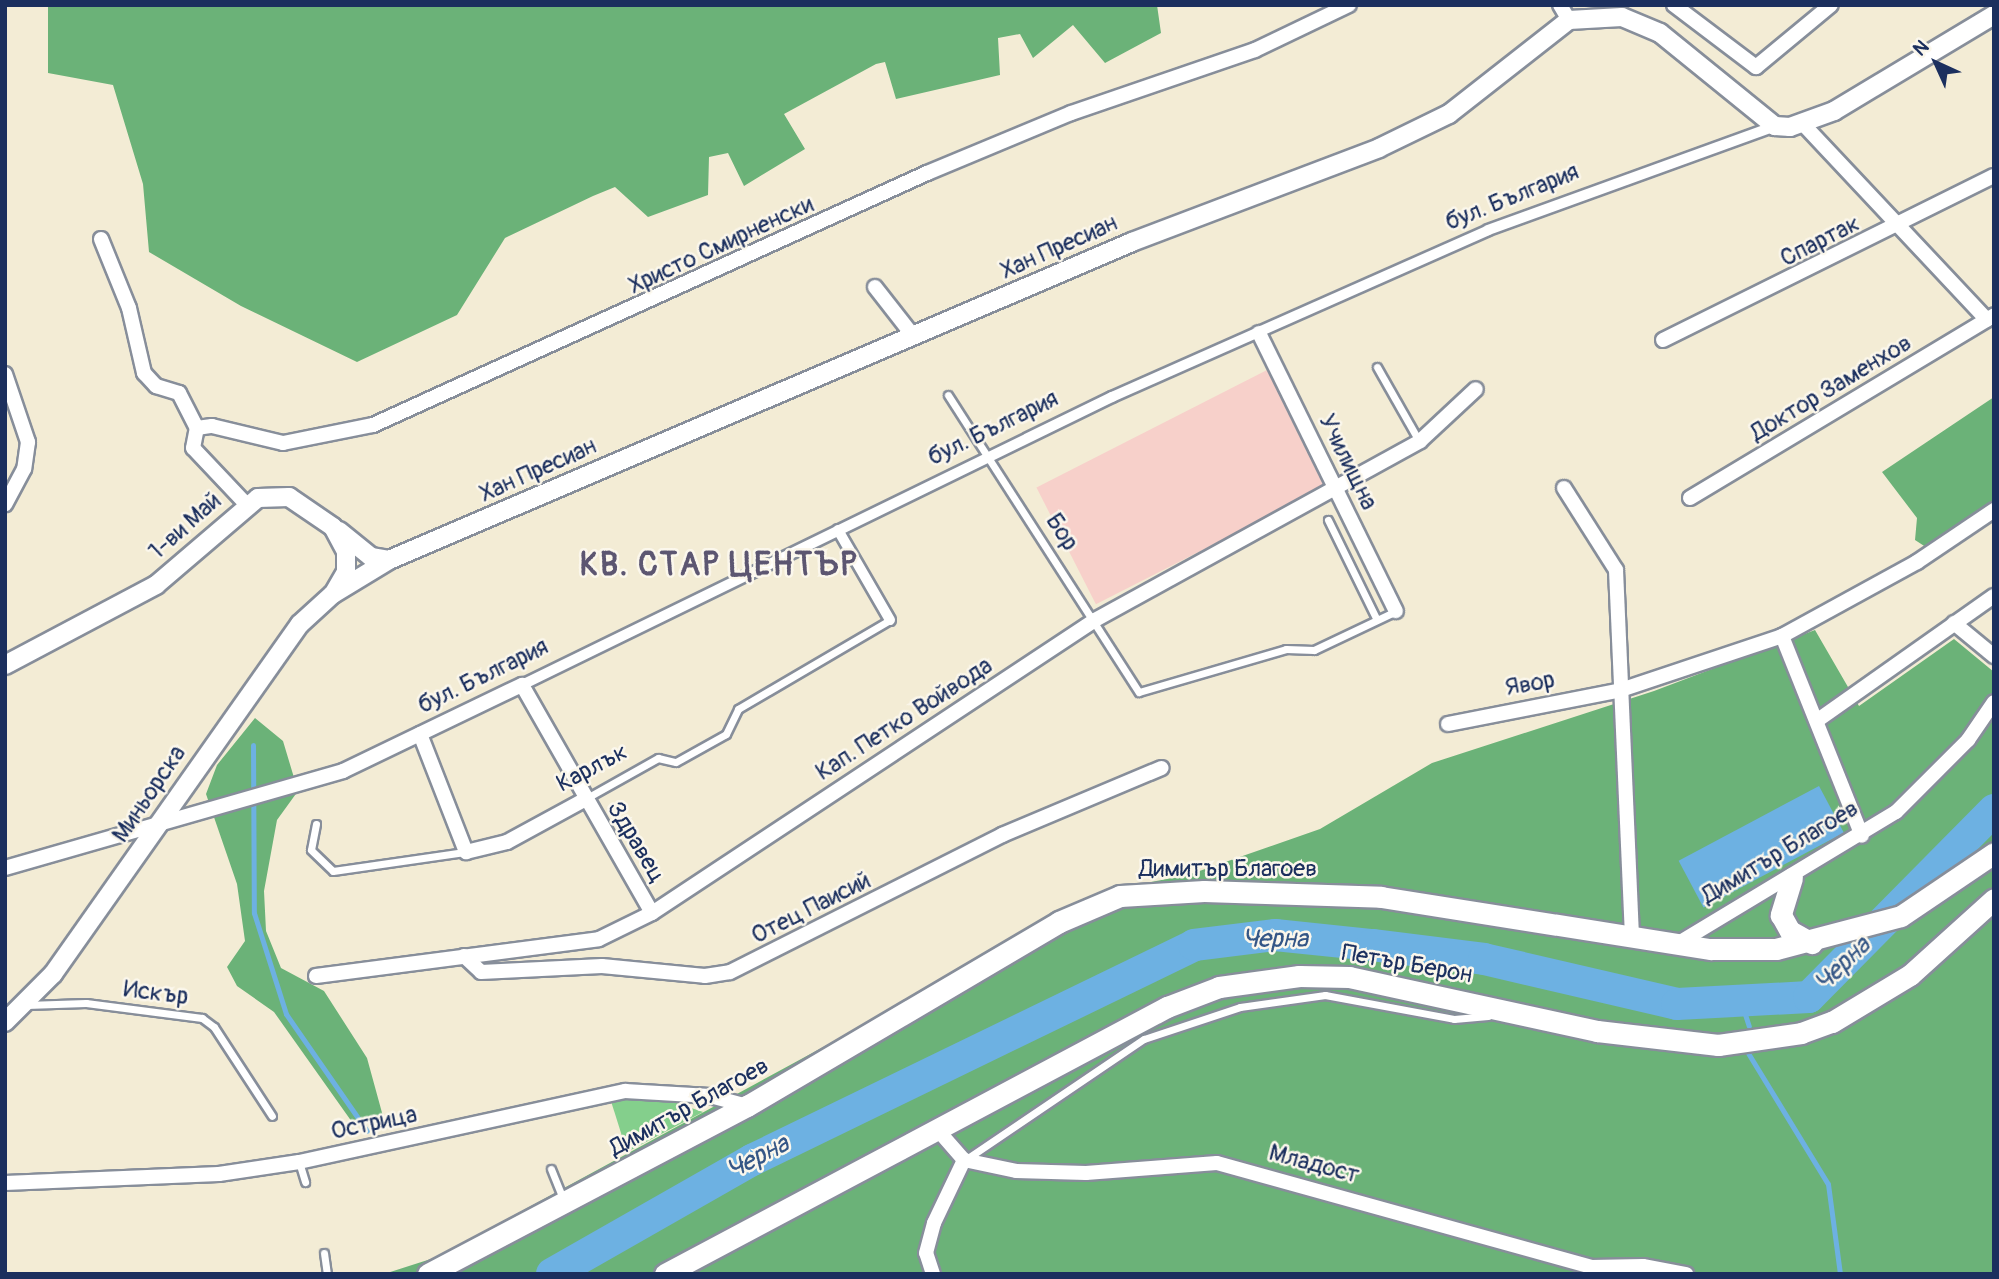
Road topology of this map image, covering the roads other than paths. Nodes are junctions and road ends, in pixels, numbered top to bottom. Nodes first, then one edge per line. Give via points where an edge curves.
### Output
1 (1349, 5) edge
2 (1674, 5) edge
3 (1831, 5) edge
4 (1570, 15) edge
5 (1994, 15) edge
6 (1804, 125) junction
7 (1775, 126) junction
8 (1994, 176) edge
9 (1899, 226) junction
10 (101, 239) dead end
11 (875, 287) dead end
12 (1990, 318) edge
13 (1259, 333) junction
14 (914, 337) junction
15 (1663, 340) dead end
16 (1377, 367) dead end
17 (5, 374) edge
18 (1476, 388) dead end
19 (948, 394) dead end
20 (197, 428) junction
21 (1420, 441) junction
22 (991, 457) junction
23 (1334, 486) junction
24 (1564, 488) dead end
25 (1689, 498) dead end
26 (5, 504) edge
27 (246, 504) junction
28 (1994, 510) edge
29 (1328, 520) dead end
30 (333, 527) junction
31 (838, 530) junction
32 (389, 560) junction
33 (333, 594) junction
34 (1994, 596) edge
35 (1396, 611) joint
36 (890, 620) joint
37 (1095, 620) junction
38 (1377, 620) junction
39 (1954, 623) junction
40 (1782, 636) junction
41 (1994, 656) edge
42 (5, 665) edge
43 (522, 685) junction
44 (1621, 690) junction
45 (1994, 702) edge
46 (1818, 720) junction
47 (1448, 724) dead end
48 (420, 734) junction
49 (1161, 768) dead end
50 (584, 800) junction
51 (316, 824) dead end
52 (160, 825) junction
53 (1861, 836) junction
54 (466, 852) junction
55 (1994, 853) edge
56 (5, 868) edge
57 (1792, 878) junction
58 (1994, 899) edge
59 (652, 913) junction
60 (1632, 937) junction
61 (1819, 942) junction
62 (1676, 944) junction
63 (464, 956) junction
64 (316, 976) dead end
65 (26, 1005) junction
66 (1498, 1015) dead end
67 (5, 1022) edge
68 (747, 1106) junction
69 (272, 1116) dead end
70 (936, 1128) junction
71 (964, 1160) junction
72 (299, 1162) junction
73 (551, 1169) dead end
74 (305, 1182) dead end
75 (5, 1183) edge
76 (566, 1205) junction
77 (324, 1253) dead end
78 (1590, 1271) edge
79 (327, 1274) edge
80 (428, 1274) edge
81 (665, 1274) edge
82 (933, 1274) edge
83 (1686, 1274) edge

1 - 20 street, Христо Смирненски via 1255,50 1071,113 927,173 373,425 283,443
2 - 3 street via 1756,67
4 - 7 street, Хан Пресиан via 1622,17 1660,33
4 - 14 street, Хан Пресиан via 1448,114 1399,138 1132,242
5 - 6 street, бул. България
6 - 7 street, бул. България
6 - 9 street
7 - 13 street, бул. България via 1557,204
8 - 9 street, Спартак
9 - 12 street
9 - 15 street, Спартак
10 - 20 street via 129,308 144,373 156,386 179,393
11 - 14 street
12 - 25 street, Доктор Заменхов
13 - 22 street, бул. България
13 - 23 street, Училищна
14 - 32 street, Хан Пресиан
16 - 21 lane
17 - 26 street via 29,442 24,469
18 - 21 street, Кап. Петко Войвода
19 - 22 lane, Бор
20 - 27 street via 193,448
21 - 23 street, Кап. Петко Войвода
22 - 31 street, бул. България
22 - 37 lane, Бор
23 - 35 street, Училищна
23 - 37 street, Кап. Петко Войвода
24 - 44 street via 1616,570
27 - 30 street, 1-ви Май via 289,497
27 - 42 street, 1-ви Май via 156,585
28 - 40 street, Явор via 1917,562
29 - 38 lane
30 - 32 street, 1-ви Май via 371,557
30 - 33 street via 346,551 346,572
31 - 36 street
31 - 43 street, бул. България
32 - 33 street, Хан Пресиан
33 - 52 street, Миньорска via 267,665
34 - 39 street
35 - 38 lane
36 - 50 lane, Карлък via 738,709 726,734 676,762 658,758
37 - 38 lane, Бор via 1139,692 1286,649 1314,650
37 - 59 street, Кап. Петко Войвода
39 - 41 street
39 - 46 street
40 - 44 street, Явор
40 - 46 street
43 - 48 street, бул. България
43 - 50 street, Здравец
44 - 47 street, Явор
44 - 60 street
45 - 53 street, Димитър Благоев via 1968,740 1896,812
46 - 53 street
48 - 52 street, бул. България via 309,783
48 - 54 street
49 - 63 street, Отец Паисий via 1002,835 730,972 705,976 602,966 481,972
50 - 54 street, Карлък via 507,842
50 - 59 street, Здравец
51 - 54 lane, Карлък via 311,850 332,871
52 - 56 street, бул. България via 109,833
52 - 65 street, Миньорска
53 - 57 street, Димитър Благоев
55 - 61 main road via 1944,892 1901,916
57 - 61 main road via 1781,915 1790,931
57 - 62 street, Димитър Благоев
58 - 70 main road, Петър Берон via 1889,990 1801,1033 1718,1045 1675,1043 1349,977 1259,979 1185,998
59 - 63 street, Кап. Петко Войвода via 599,939
60 - 62 main road, Димитър Благоев
60 - 68 main road, Димитър Благоев via 1381,897 1204,891 1120,896 1059,922
61 - 62 main road via 1742,951
63 - 64 street, Кап. Петко Войвода
65 - 67 street, Миньорска
65 - 69 lane, Искър via 86,1003 202,1018 214,1027
66 - 71 lane via 1454,1019 1325,995 1240,1007 1144,1039
68 - 72 street, Острица via 710,1096 625,1091
68 - 76 main road, Димитър Благоев
70 - 71 street
70 - 81 main road, Петър Берон
71 - 78 street, Младост via 1086,1173 1217,1163
71 - 82 street via 934,1223 926,1253
72 - 74 lane
72 - 75 street, Острица via 219,1174
73 - 76 lane
76 - 80 main road, Димитър Благоев
77 - 79 lane
78 - 83 street, Младост via 1643,1266

